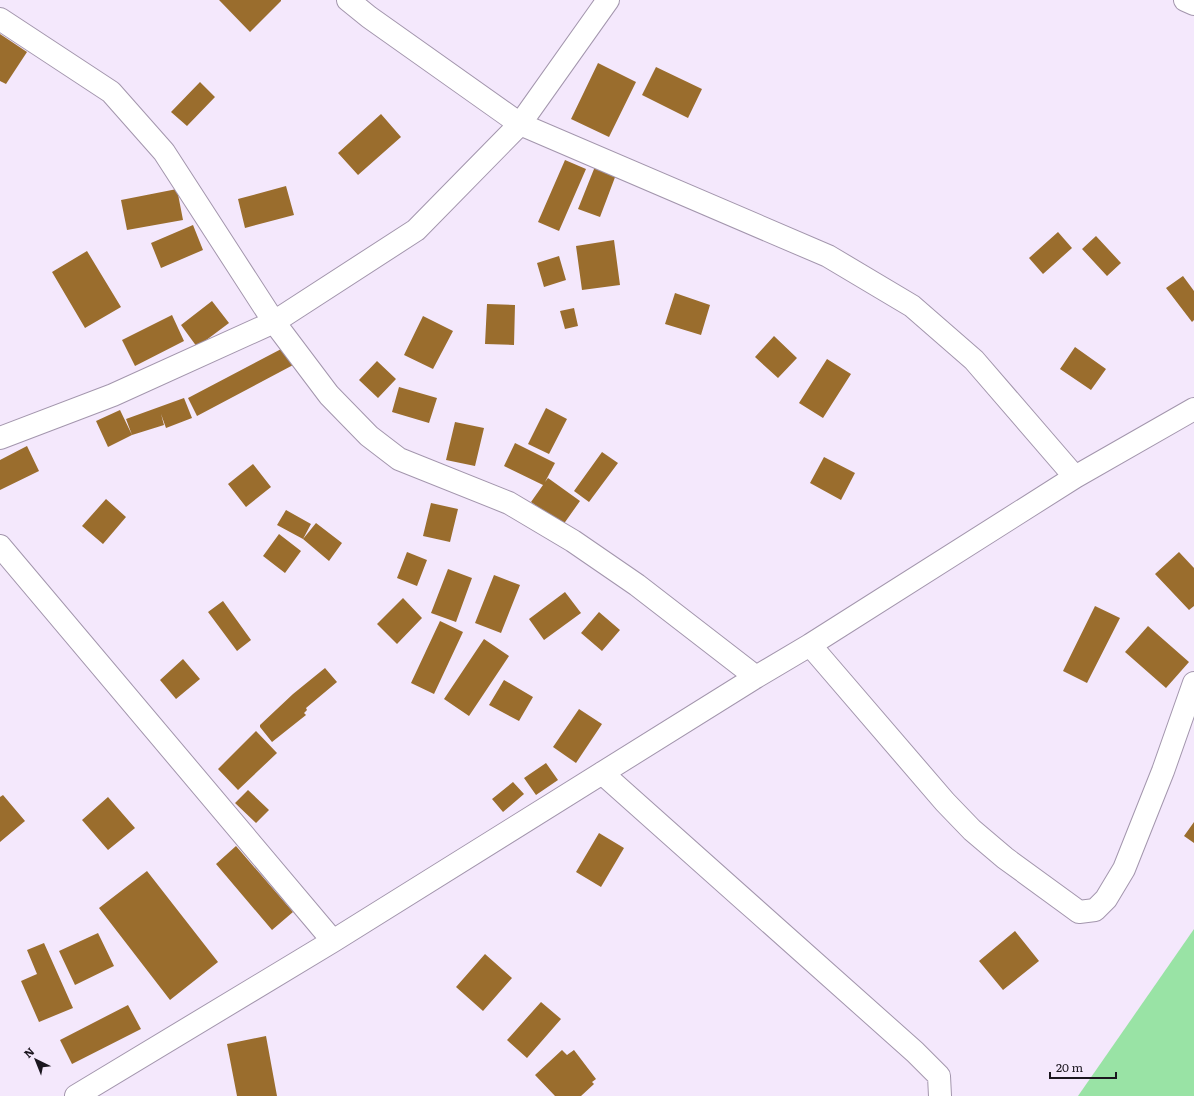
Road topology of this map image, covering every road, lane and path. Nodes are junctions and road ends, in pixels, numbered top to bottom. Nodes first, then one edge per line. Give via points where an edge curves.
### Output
1 (348, 0) edge
2 (608, 0) edge
3 (1185, 0) edge
4 (1194, 4) edge
5 (0, 19) edge
6 (520, 124) junction
7 (274, 322) junction
8 (1194, 409) edge
9 (0, 438) edge
10 (1075, 478) junction
11 (0, 546) edge
12 (810, 645) junction
13 (756, 677) junction
14 (1194, 684) edge
15 (602, 773) junction
16 (333, 941) junction
17 (76, 1096) edge
18 (940, 1096) edge

1 - 6 street
2 - 6 street
3 - 4 street
5 - 7 street via 110,92 164,152
6 - 7 street via 416,230
6 - 10 street via 828,256 912,306 974,360
7 - 9 street via 113,395
7 - 13 street via 329,395 370,436 399,459 509,503 573,541 637,586
8 - 10 street
10 - 12 street
11 - 16 street
12 - 13 street
12 - 14 street via 944,802 972,830 1079,912 1095,910 1106,899 1124,869
13 - 15 street
15 - 16 street
15 - 18 street via 915,1052 939,1076
16 - 17 street

